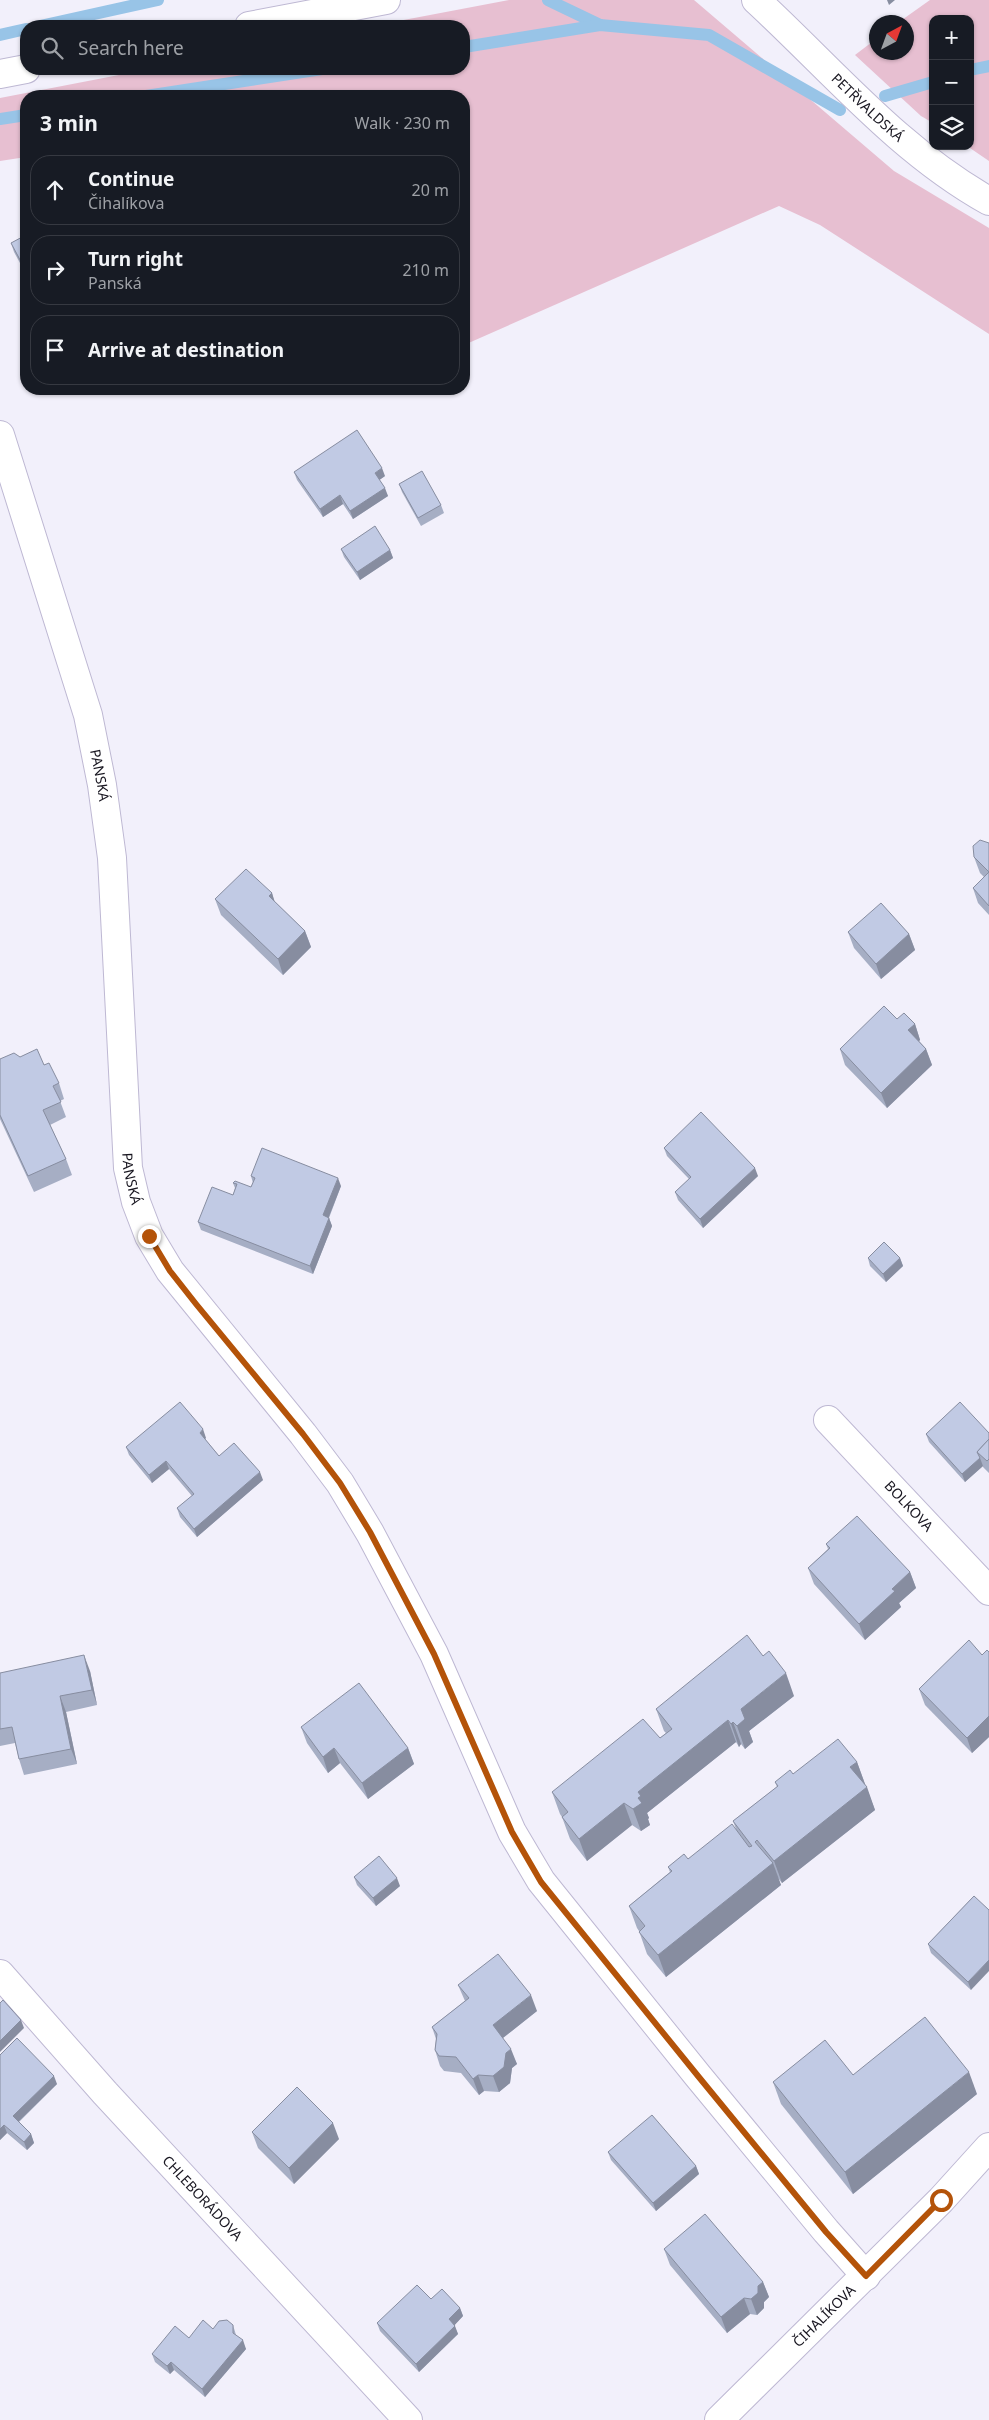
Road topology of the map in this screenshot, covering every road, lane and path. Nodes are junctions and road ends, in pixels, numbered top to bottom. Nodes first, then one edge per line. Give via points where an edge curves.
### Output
1 (386, 0) edge
2 (756, 0) edge
3 (280, 20) edge
4 (20, 70) edge
5 (0, 74) edge
6 (989, 201) edge
7 (0, 435) edge
8 (828, 1420) dead end
9 (989, 1591) edge
10 (0, 1974) edge
11 (989, 2147) edge
12 (866, 2276) junction
13 (408, 2420) edge
14 (719, 2420) edge

1 - 3 street
2 - 6 street, PETŘVALDSKÁ via 901,141
4 - 5 street
7 - 12 street, PANSKÁ via 88,715 102,785 112,858 128,1168 149,1236 170,1271 340,1483 370,1532 434,1654 512,1832 541,1882 740,2128
8 - 9 street, BOLKOVA
10 - 13 street, CHLEBORÁDOVA via 128,2119
11 - 12 street, ČIHALÍKOVA
12 - 14 street, ČIHALÍKOVA

